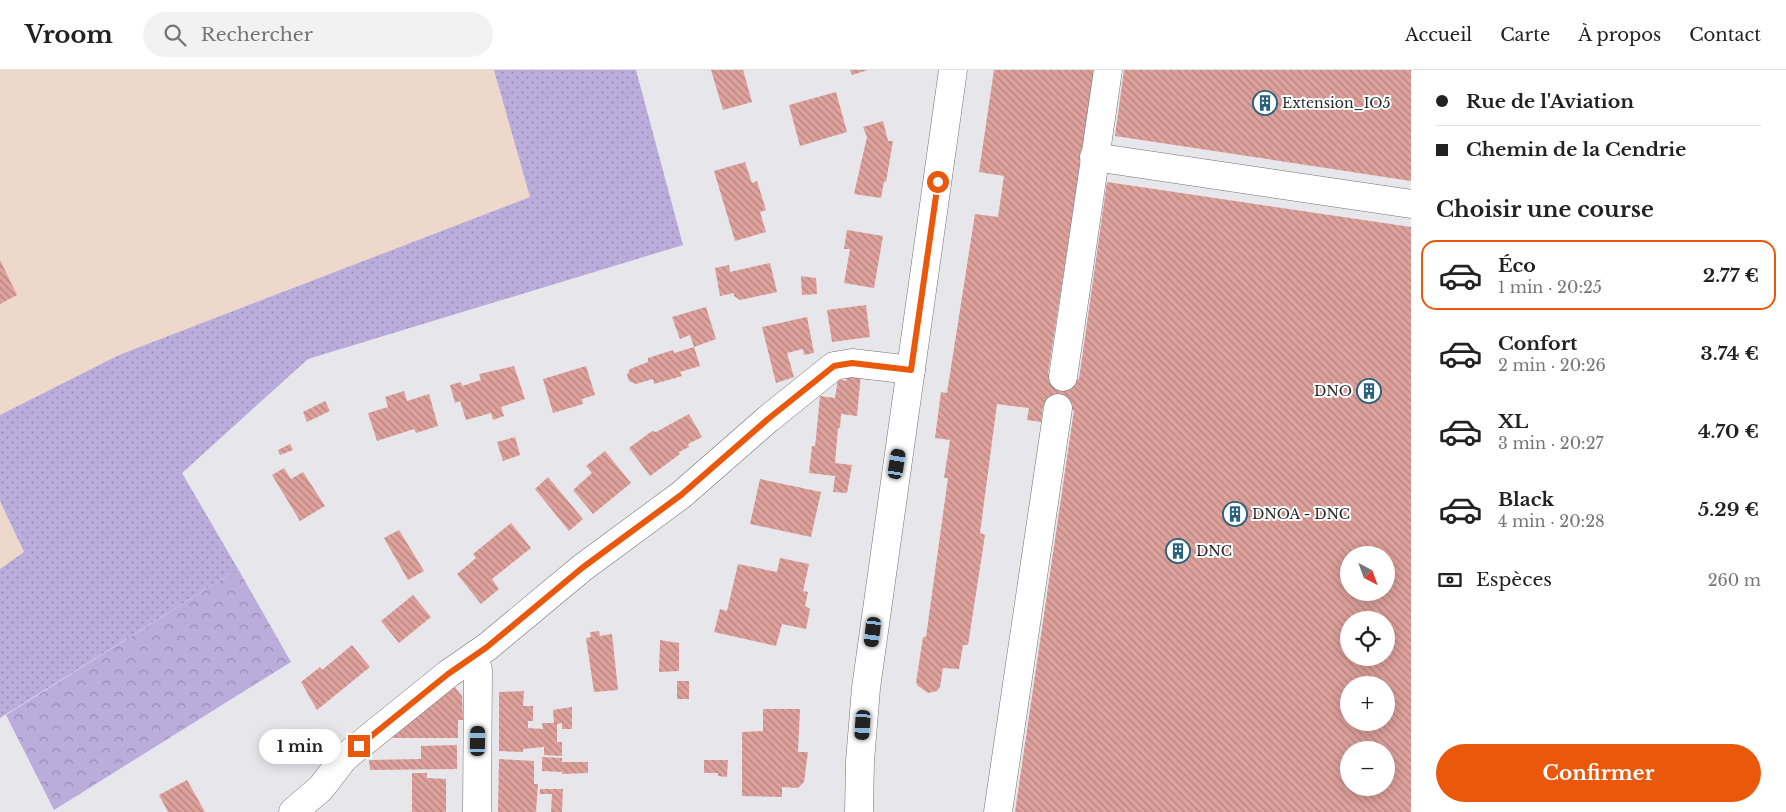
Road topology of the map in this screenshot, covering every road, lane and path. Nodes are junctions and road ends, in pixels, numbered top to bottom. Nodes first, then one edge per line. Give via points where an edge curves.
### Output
1 (953, 70) edge
2 (1108, 70) edge
3 (1094, 156) junction
4 (1411, 204) edge
5 (911, 370) junction
6 (1063, 377) dead end
7 (1058, 408) dead end
8 (474, 656) junction
9 (293, 812) edge
10 (477, 812) edge
11 (859, 812) edge
12 (998, 812) edge

1 - 5 street
2 - 3 street
3 - 4 street
3 - 6 street
5 - 8 street via 852,363 834,366 681,495 582,568
5 - 11 street via 866,688
7 - 12 street
8 - 9 street via 344,758 320,788
8 - 10 street via 478,670

